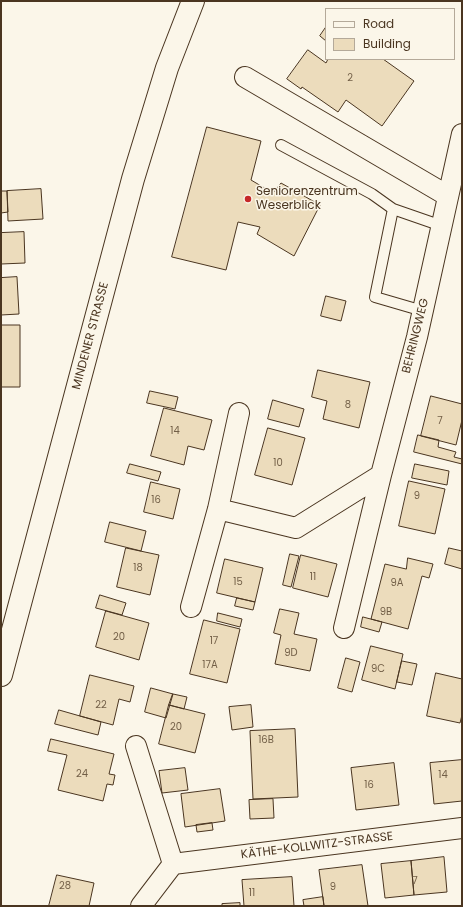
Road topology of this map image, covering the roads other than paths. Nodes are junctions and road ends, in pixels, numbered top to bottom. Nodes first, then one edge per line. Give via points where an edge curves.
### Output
1 (193, 1) edge
2 (245, 78) dead end
3 (462, 134) edge
4 (281, 145) dead end
5 (448, 196) junction
6 (393, 209) junction
7 (442, 226) junction
8 (423, 311) junction
9 (239, 412) dead end
10 (381, 475) junction
11 (218, 509) junction
12 (191, 607) dead end
13 (344, 628) dead end
14 (1, 675) edge
15 (136, 746) dead end
16 (462, 828) edge
17 (173, 864) junction
18 (141, 906) edge

1 - 14 main road, MINDENER STRASSE via 167,68 133,179
2 - 5 street
3 - 5 street, BEHRINGWEG
4 - 6 lane via 372,194
5 - 7 street, BEHRINGWEG
6 - 7 lane
6 - 8 lane via 374,297
7 - 8 street, BEHRINGWEG
8 - 10 street, BEHRINGWEG
9 - 11 street
10 - 11 street via 296,528
10 - 13 street, BEHRINGWEG
11 - 12 street
15 - 17 street
16 - 17 street, KÄTHE-KOLLWITZ-STRASSE
17 - 18 street

